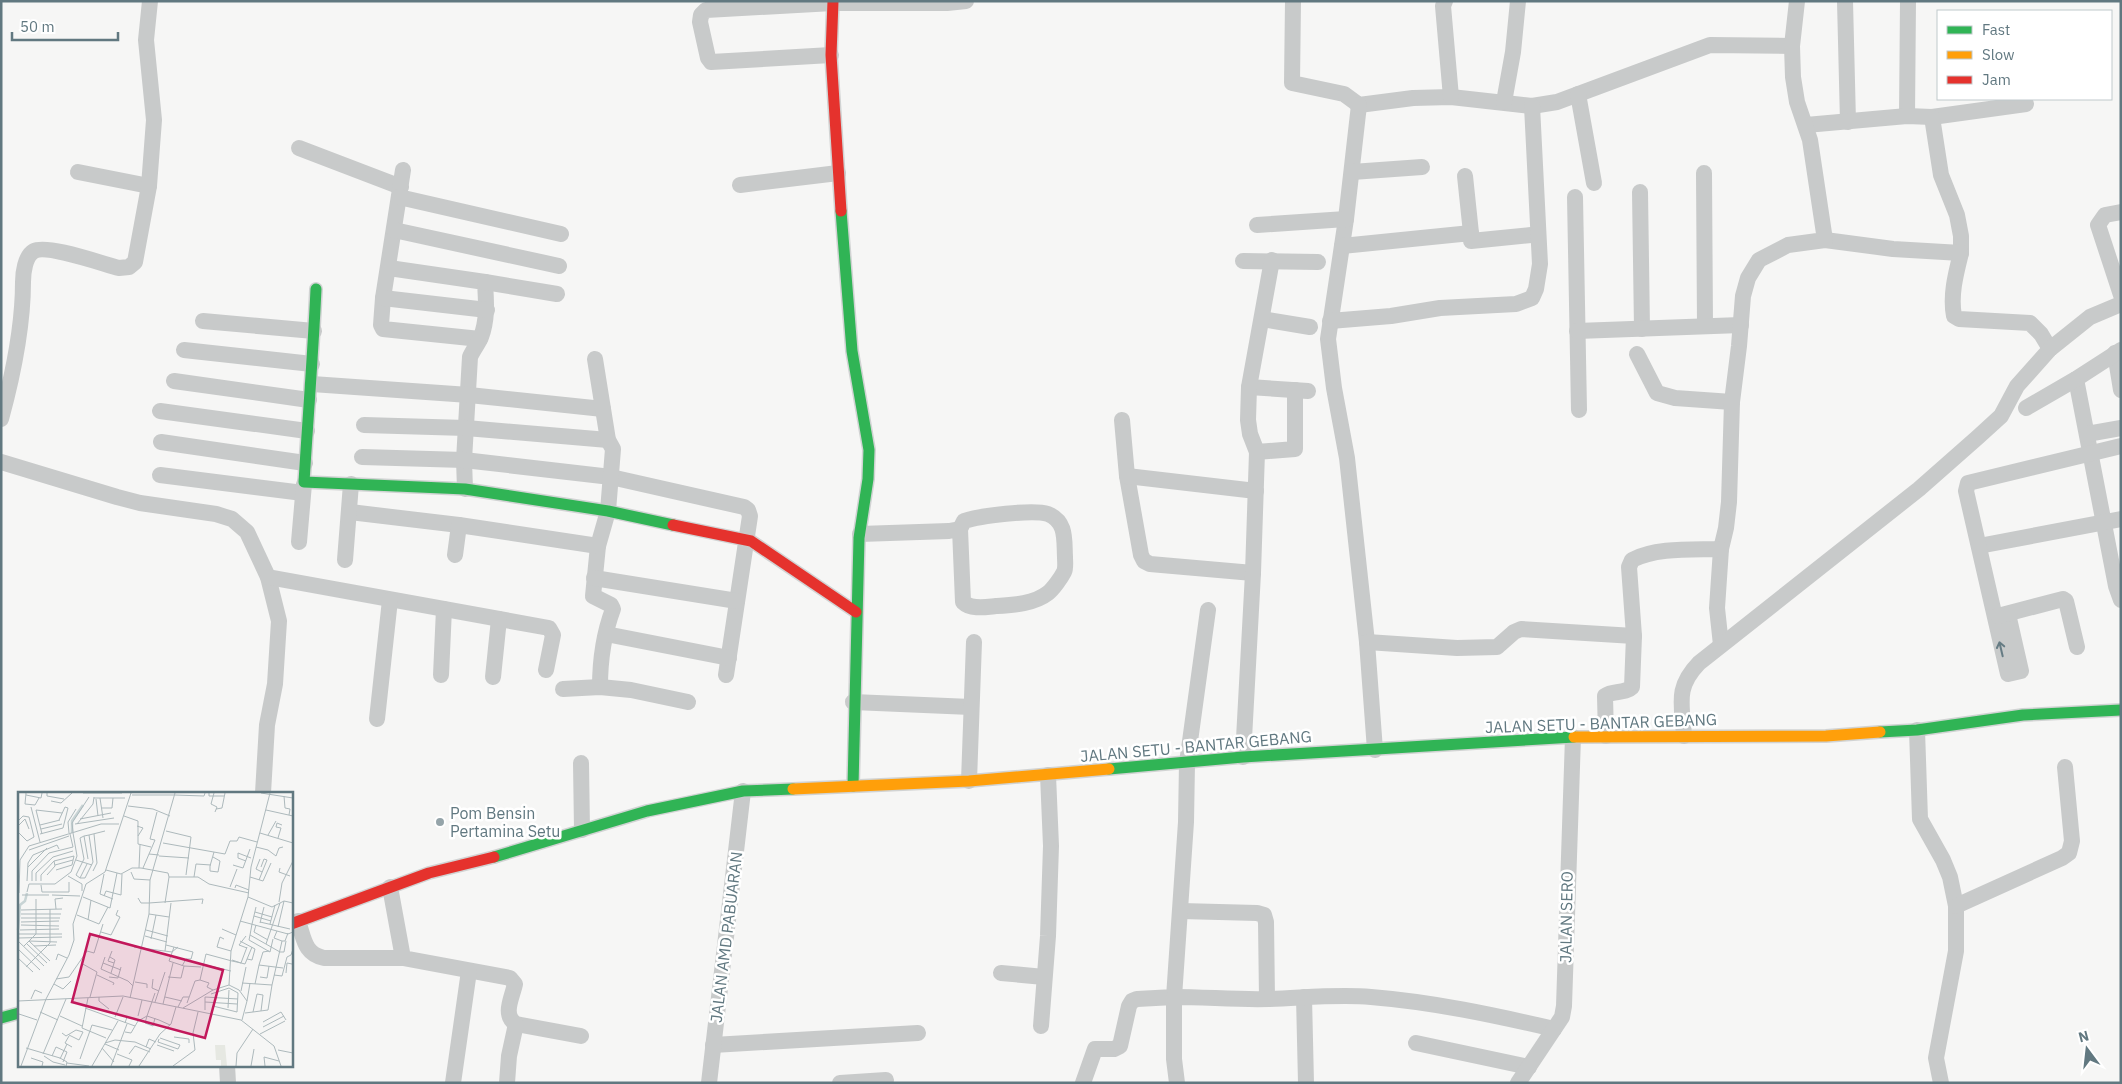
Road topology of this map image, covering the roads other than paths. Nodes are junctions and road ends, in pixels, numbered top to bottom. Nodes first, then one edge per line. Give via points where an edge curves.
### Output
1 (150, 1) edge
2 (966, 1) edge
3 (1293, 1) edge
4 (1445, 1) edge
5 (1518, 1) edge
6 (1797, 1) edge
7 (1845, 1) edge
8 (1908, 1) edge
9 (833, 2) edge
10 (1792, 46) junction
11 (831, 54) junction
12 (1578, 94) junction
13 (1451, 97) junction
14 (1504, 102) junction
15 (1359, 104) junction
16 (1988, 104) edge
17 (2026, 104) dead end
18 (1532, 106) junction
19 (1907, 116) junction
20 (1932, 117) junction
21 (1848, 122) junction
22 (1806, 126) junction
23 (299, 148) dead end
24 (1422, 167) dead end
25 (404, 170) dead end
26 (78, 172) dead end
27 (1352, 172) junction
28 (838, 173) junction
29 (1704, 173) dead end
30 (1465, 176) dead end
31 (1594, 183) dead end
32 (740, 185) dead end
33 (149, 186) junction
34 (400, 192) junction
35 (1640, 192) dead end
36 (1575, 197) dead end
37 (2121, 212) edge
38 (1346, 219) junction
39 (1257, 225) dead end
40 (394, 230) junction
41 (1471, 233) junction
42 (561, 234) dead end
43 (1531, 235) dead end
44 (1825, 240) junction
45 (1342, 246) junction
46 (1960, 253) junction
47 (1244, 260) dead end
48 (1272, 260) junction
49 (1318, 262) dead end
50 (559, 266) dead end
51 (388, 268) junction
52 (485, 282) junction
53 (316, 289) dead end
54 (557, 294) dead end
55 (2121, 295) edge
56 (383, 298) junction
57 (2121, 304) edge
58 (487, 310) junction
59 (1262, 319) junction
60 (203, 321) dead end
61 (1330, 321) junction
62 (1741, 325) junction
63 (1310, 326) dead end
64 (1705, 326) junction
65 (1642, 328) junction
66 (314, 331) junction
67 (1577, 331) junction
68 (480, 339) junction
69 (2050, 349) junction
70 (184, 350) dead end
71 (2118, 351) edge
72 (1637, 354) dead end
73 (595, 359) dead end
74 (312, 364) junction
75 (2076, 379) junction
76 (174, 381) dead end
77 (1249, 387) junction
78 (2121, 390) edge
79 (311, 392) junction
80 (469, 395) junction
81 (1732, 402) junction
82 (2026, 408) dead end
83 (603, 409) junction
84 (1579, 410) dead end
85 (160, 411) dead end
86 (1, 419) edge
87 (1122, 420) dead end
88 (364, 425) dead end
89 (466, 428) junction
90 (2121, 428) edge
91 (307, 431) junction
92 (2087, 434) junction
93 (608, 440) junction
94 (160, 442) dead end
95 (2121, 446) edge
96 (1257, 452) junction
97 (2090, 452) junction
98 (362, 457) dead end
99 (464, 460) junction
100 (1, 462) edge
101 (305, 463) junction
102 (160, 475) dead end
103 (1127, 476) junction
104 (611, 477) junction
105 (351, 484) junction
106 (303, 487) junction
107 (465, 489) junction
108 (1256, 491) junction
109 (608, 511) junction
110 (350, 512) junction
111 (2121, 519) edge
112 (2103, 522) junction
113 (458, 525) junction
114 (960, 529) junction
115 (860, 534) junction
116 (747, 540) junction
117 (299, 542) dead end
118 (598, 546) junction
119 (1979, 546) junction
120 (1721, 549) junction
121 (455, 555) dead end
122 (345, 560) dead end
123 (1253, 573) junction
124 (268, 576) junction
125 (594, 578) junction
126 (2119, 590) edge
127 (390, 600) junction
128 (737, 601) junction
129 (444, 609) junction
130 (1208, 610) dead end
131 (856, 612) junction
132 (499, 619) junction
133 (606, 634) junction
134 (1634, 636) junction
135 (974, 642) dead end
136 (1367, 642) junction
137 (1721, 645) junction
138 (2077, 646) dead end
139 (546, 670) dead end
140 (441, 674) dead end
141 (493, 678) dead end
142 (600, 687) junction
143 (563, 689) dead end
144 (688, 702) dead end
145 (853, 702) junction
146 (971, 707) junction
147 (2121, 710) edge
148 (377, 719) dead end
149 (1917, 730) junction
150 (1606, 736) junction
151 (1684, 736) junction
152 (1573, 737) junction
153 (1375, 750) junction
154 (1243, 757) junction
155 (1187, 763) junction
156 (581, 764) dead end
157 (2065, 767) dead end
158 (1048, 775) junction
159 (969, 781) junction
160 (853, 786) junction
161 (743, 791) junction
162 (263, 792) edge
163 (582, 830) junction
164 (390, 887) junction
165 (1956, 906) junction
166 (1180, 910) junction
167 (295, 922) edge
168 (403, 958) junction
169 (469, 971) junction
170 (1001, 973) dead end
171 (1044, 977) junction
172 (1174, 997) junction
173 (1304, 997) junction
174 (1267, 999) junction
175 (18, 1013) edge
176 (1, 1018) edge
177 (516, 1024) junction
178 (1041, 1026) dead end
179 (1554, 1029) junction
180 (918, 1033) dead end
181 (581, 1036) dead end
182 (1416, 1043) dead end
183 (713, 1045) junction
184 (227, 1066) edge
185 (1529, 1067) junction
186 (228, 1083) edge
187 (453, 1083) edge
188 (507, 1083) edge
189 (709, 1083) edge
190 (840, 1083) edge
191 (886, 1083) edge
192 (1083, 1083) edge
193 (1177, 1083) edge
194 (1306, 1083) edge
195 (1518, 1083) edge
196 (1941, 1083) edge

1 - 33 street via 146,40 154,120
2 - 9 street
3 - 15 street via 1292,83 1344,94
4 - 13 street
5 - 14 street
6 - 10 street
7 - 21 street
8 - 19 street
9 - 11 main road
9 - 11 street via 706,10 700,22 711,62
10 - 12 street via 1710,45
10 - 22 street via 1797,102
11 - 28 main road
12 - 18 street
12 - 31 street
13 - 14 street
13 - 15 street
14 - 18 street
15 - 27 street
16 - 17 street
16 - 20 street
18 - 61 street via 1540,264 1532,298 1516,304 1440,308
19 - 20 street
19 - 21 street
20 - 46 street via 1941,175 1957,215
21 - 22 street
22 - 44 street
23 - 34 street
24 - 27 street
25 - 34 street
26 - 33 street
27 - 38 street
28 - 32 street
28 - 115 main road via 852,351 870,450
29 - 64 street
30 - 41 street
33 - 86 street via 135,262 129,267 119,268 49,249 34,251 28,257 16,349
34 - 40 street
34 - 42 street
35 - 65 street
36 - 67 street
37 - 55 street via 2106,215 2098,224
38 - 39 street
38 - 45 street
40 - 50 street
40 - 51 street
41 - 43 street via 1472,241
41 - 45 street
44 - 46 street
44 - 62 street via 1788,245 1759,260 1748,278 1743,296
45 - 61 street
46 - 69 street via 1954,282 1954,316 1959,319 2030,323
47 - 48 street
48 - 49 street
48 - 59 street
51 - 52 street
51 - 56 street
52 - 54 street
52 - 58 street
53 - 66 main road
56 - 58 street
56 - 68 street via 380,320 383,329
57 - 69 street via 2090,318
58 - 68 street
59 - 63 street
59 - 77 street
60 - 66 street
61 - 136 street via 1329,349 1347,458
62 - 64 street
62 - 81 street
64 - 65 street
65 - 67 street
66 - 74 main road
67 - 84 street
68 - 80 street via 470,357
69 - 137 street via 2017,386 2001,416 1919,489
70 - 74 street
71 - 75 street
71 - 78 street
72 - 81 street via 1657,393 1675,398
73 - 83 street
74 - 79 main road
75 - 82 street
75 - 92 street
76 - 79 street
77 - 96 street via 1248,420
77 - 96 street via 1301,390 1295,449
79 - 80 street
79 - 91 main road
80 - 83 street
80 - 89 street
81 - 120 street via 1729,502
83 - 93 street
85 - 91 street
87 - 103 street
88 - 89 street
89 - 93 street
89 - 99 street
90 - 92 street
91 - 101 main road
92 - 97 street
93 - 104 street via 613,449
94 - 101 street
95 - 97 street
96 - 108 street
97 - 112 street
97 - 119 street via 1968,483 1966,491
98 - 99 street
99 - 104 street
99 - 107 street
100 - 124 street via 116,497 232,519 247,532
101 - 106 main road
102 - 106 street
103 - 108 street
103 - 123 street via 1144,561
104 - 109 street
104 - 116 street via 744,507 750,516
105 - 106 main road
105 - 107 main road
105 - 110 street
106 - 117 street
107 - 109 main road
108 - 123 street
109 - 116 main road
109 - 118 street
110 - 113 street
110 - 122 street
111 - 112 street
112 - 119 street
112 - 126 street
113 - 118 street
113 - 121 street
114 - 114 street via 963,602 966,606 1032,601 1048,593 1065,570 1064,532 1047,514 977,516 964,521
114 - 115 street
115 - 131 main road
116 - 128 street
116 - 131 main road
118 - 125 street
119 - 138 street via 2001,615 2066,601
120 - 134 street via 1674,550 1632,560 1629,567
120 - 137 street via 1717,608
123 - 154 street
124 - 127 street
124 - 162 street via 280,621 275,684 267,725
125 - 128 street
125 - 133 street via 593,596 613,607
127 - 129 street
127 - 148 street
128 - 133 street via 728,667
129 - 132 street
129 - 140 street
130 - 155 street
131 - 145 main road
132 - 139 street via 551,630 553,635
132 - 141 street
133 - 142 street
134 - 136 street via 1521,629 1496,647
134 - 150 street via 1632,687 1608,694 1604,699
135 - 146 street
136 - 153 street
137 - 151 street via 1687,675 1681,690
142 - 143 street
142 - 144 street
145 - 146 street
145 - 160 main road
146 - 159 street
147 - 149 main road, JALAN SETU - BANTAR GEBANG via 2023,715
149 - 151 main road, JALAN SETU - BANTAR GEBANG via 1826,736
149 - 165 street via 1920,819 1943,860
150 - 151 main road, JALAN SETU - BANTAR GEBANG
150 - 152 main road, JALAN SETU - BANTAR GEBANG
152 - 153 main road, JALAN SETU - BANTAR GEBANG
152 - 179 street, JALAN SERO via 1564,1006 1562,1017
153 - 154 main road, JALAN SETU - BANTAR GEBANG
154 - 155 main road, JALAN SETU - BANTAR GEBANG
155 - 158 main road, JALAN SETU - BANTAR GEBANG
155 - 166 street
156 - 163 street
157 - 165 street via 2072,841 2069,853
158 - 159 main road, JALAN SETU - BANTAR GEBANG
158 - 171 street via 1051,846
159 - 160 main road, JALAN SETU - BANTAR GEBANG
160 - 161 main road, JALAN SETU - BANTAR GEBANG
161 - 163 main road, JALAN SETU - BANTAR GEBANG via 646,811
161 - 183 street, JALAN AMD PABUARAN
163 - 164 main road, JALAN SETU - BANTAR GEBANG
164 - 167 main road, JALAN SETU - BANTAR GEBANG
164 - 168 street
165 - 196 street via 1956,951 1936,1058
166 - 172 street
166 - 174 street via 1264,915
167 - 168 street via 314,956
168 - 169 street
169 - 177 street via 513,981 508,1013
169 - 187 street
170 - 171 street
171 - 178 street
172 - 174 street
172 - 192 street via 1132,1001 1120,1046 1094,1050
172 - 193 street
173 - 174 street
173 - 179 street via 1369,997 1418,1002
173 - 194 street
175 - 176 main road
177 - 181 street
177 - 188 street
179 - 185 street, JALAN SERO
180 - 183 street
182 - 185 street
183 - 189 street, JALAN AMD PABUARAN
184 - 186 street
185 - 195 street, JALAN SERO
190 - 191 street via 886,1080

